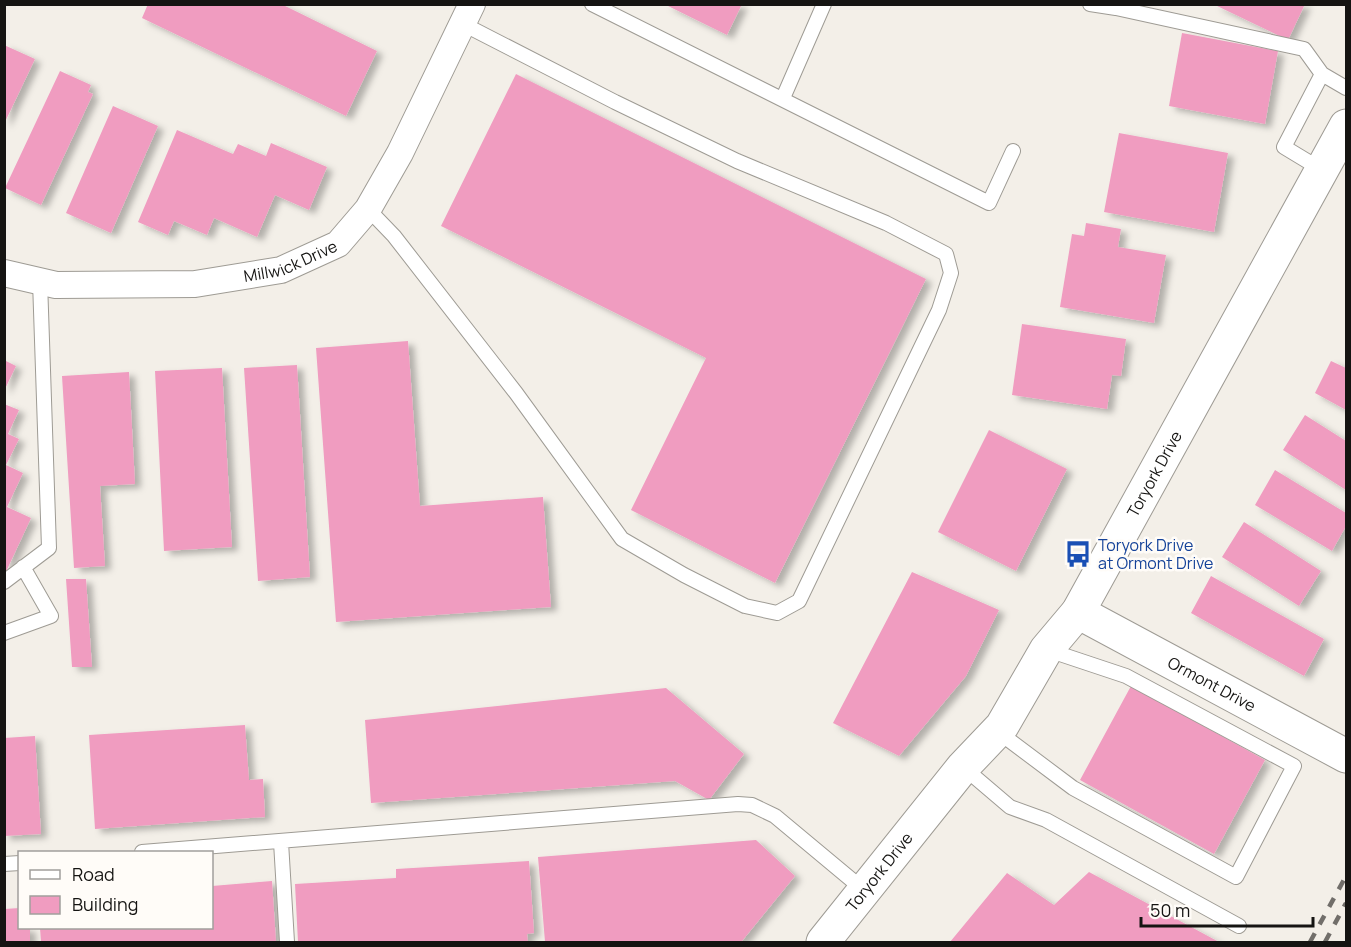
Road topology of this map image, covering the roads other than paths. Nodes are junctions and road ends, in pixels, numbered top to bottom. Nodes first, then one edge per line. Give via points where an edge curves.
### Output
1 (592, 4) edge
2 (824, 4) edge
3 (1090, 4) edge
4 (468, 14) edge
5 (1322, 74) junction
6 (1347, 88) edge
7 (783, 98) junction
8 (1347, 126) edge
9 (1013, 151) dead end
10 (1322, 170) junction
11 (368, 209) junction
12 (4, 273) edge
13 (40, 281) junction
14 (23, 567) junction
15 (4, 582) edge
16 (1078, 612) junction
17 (4, 633) edge
18 (1046, 650) junction
19 (997, 731) junction
20 (1347, 756) edge
21 (963, 767) junction
22 (281, 842) junction
23 (156, 851) edge
24 (865, 891) junction
25 (1239, 926) dead end
26 (288, 942) edge
27 (823, 942) edge

1 - 7 lane
2 - 7 lane
3 - 5 lane via 1304,49
4 - 11 street, Millwick Drive
4 - 11 lane via 625,107 946,254 951,273 939,310 799,600 777,613 745,606 622,539 509,384 394,236
5 - 6 lane
5 - 10 lane via 1284,147
7 - 9 lane via 989,202
8 - 10 street, Toryork Drive
10 - 16 street, Toryork Drive
11 - 13 street, Millwick Drive via 338,244 281,270 195,284 56,285
12 - 13 street, Millwick Drive
13 - 14 lane via 49,548
14 - 15 lane
14 - 17 lane via 51,616
16 - 18 street, Toryork Drive
16 - 20 street, Ormont Drive
18 - 19 street, Toryork Drive
18 - 19 lane via 1126,676 1294,766 1236,877 1073,788
19 - 21 street, Toryork Drive
21 - 24 street, Toryork Drive
21 - 25 lane via 1010,807 1046,820
22 - 23 lane
22 - 24 lane via 752,805 775,816
22 - 26 lane
24 - 27 street, Toryork Drive

